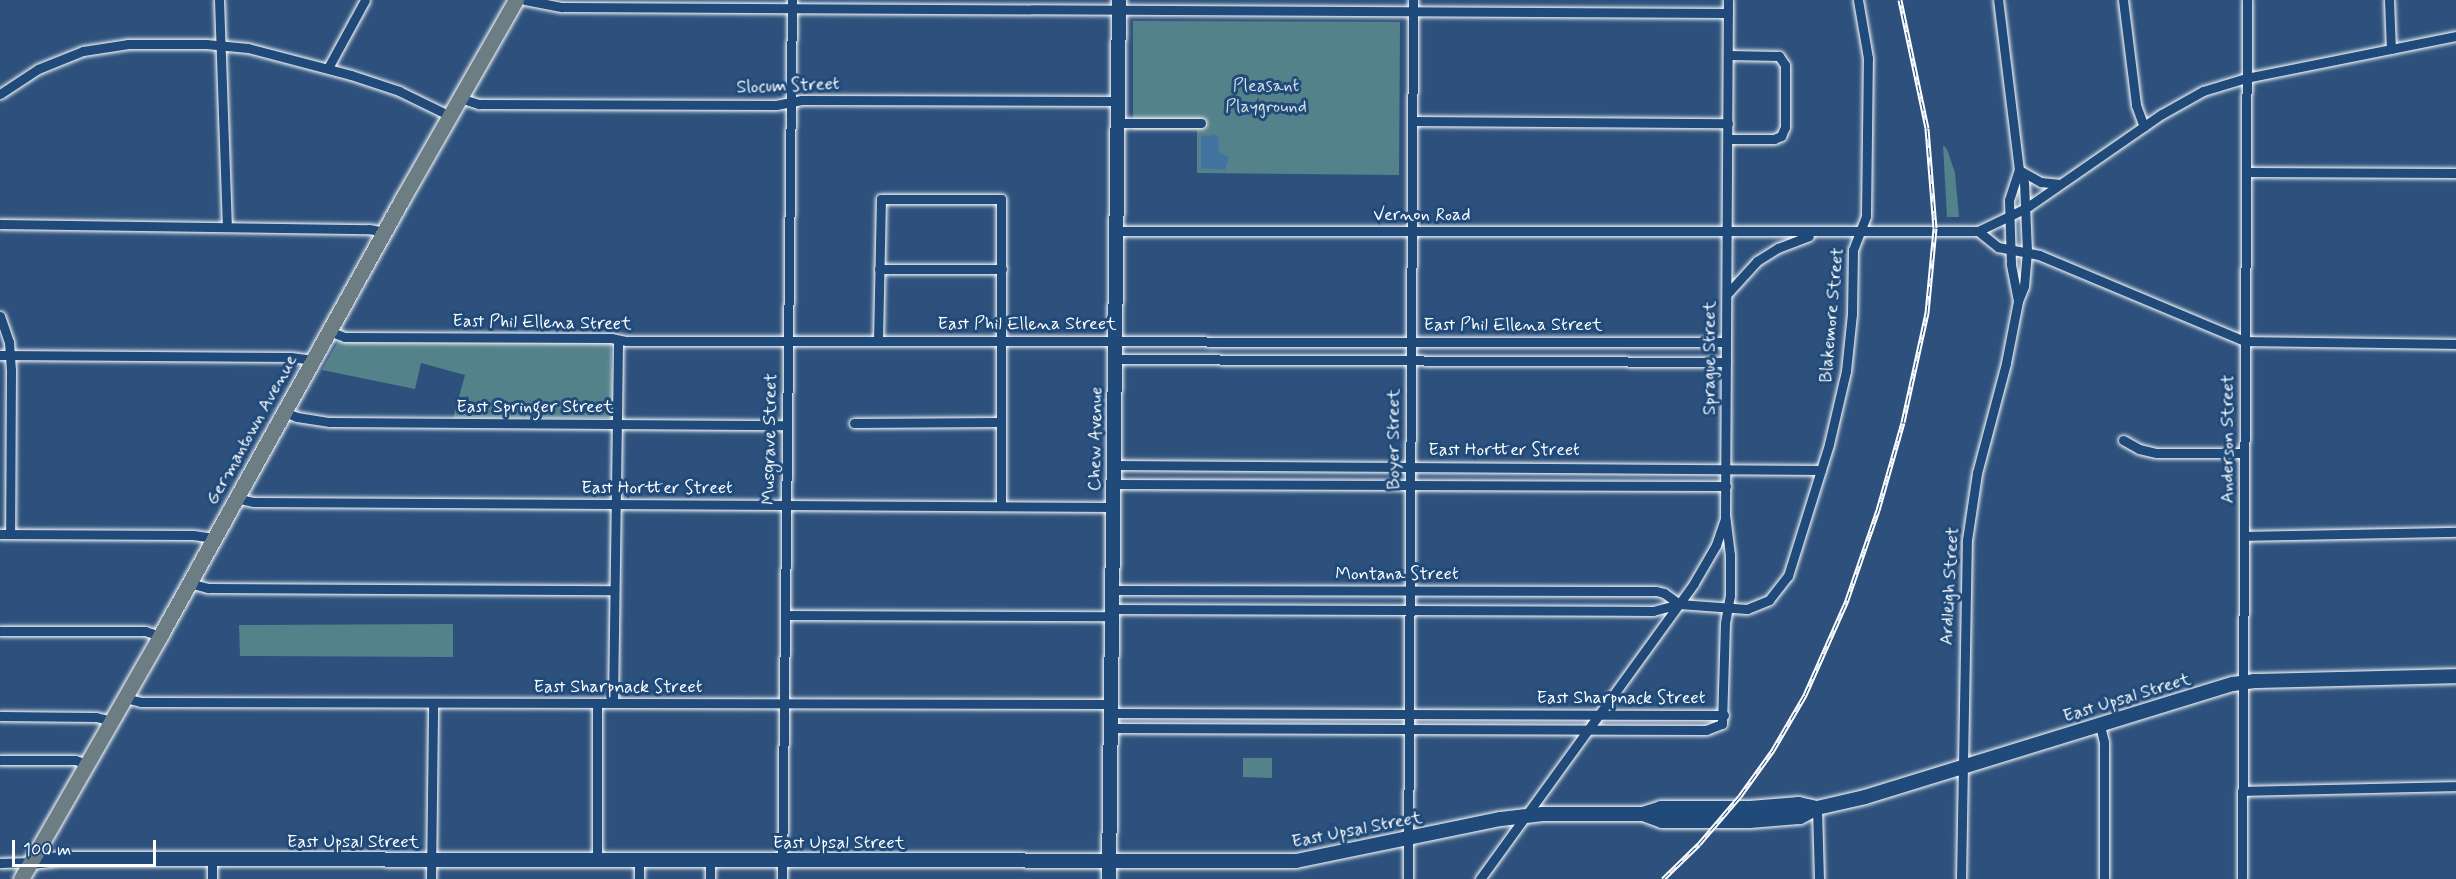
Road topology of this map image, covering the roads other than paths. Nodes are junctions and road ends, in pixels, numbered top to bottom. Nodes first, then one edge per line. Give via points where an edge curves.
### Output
1 (219, 0) edge
2 (365, 0) edge
3 (516, 0) edge
4 (525, 0) edge
5 (1225, 0) edge
6 (1413, 0) edge
7 (1728, 0) edge
8 (1858, 0) edge
9 (1998, 0) edge
10 (2123, 0) edge
11 (2247, 0) edge
12 (2389, 0) edge
13 (792, 4) edge
14 (1119, 5) edge
15 (1225, 11) junction
16 (1413, 12) junction
17 (1728, 13) junction
18 (2456, 36) edge
19 (221, 44) junction
20 (2391, 49) junction
21 (1728, 55) junction
22 (328, 68) junction
23 (2246, 78) junction
24 (0, 94) edge
25 (460, 98) junction
26 (1118, 101) junction
27 (791, 103) junction
28 (450, 116) junction
29 (1412, 121) junction
30 (1118, 123) junction
31 (1201, 123) dead end
32 (1728, 123) junction
33 (2144, 127) junction
34 (1728, 139) junction
35 (2019, 170) junction
36 (2246, 172) junction
37 (2456, 173) edge
38 (2060, 184) junction
39 (2026, 208) junction
40 (2010, 218) junction
41 (0, 224) edge
42 (227, 227) junction
43 (1116, 231) junction
44 (1412, 231) junction
45 (1978, 231) junction
46 (384, 232) junction
47 (1727, 232) junction
48 (1817, 233) junction
49 (1860, 233) junction
50 (2010, 250) junction
51 (2027, 251) junction
52 (879, 269) junction
53 (1002, 269) junction
54 (1727, 294) junction
55 (2018, 301) junction
56 (0, 316) edge
57 (329, 331) junction
58 (618, 340) junction
59 (1001, 340) junction
60 (788, 341) junction
61 (878, 341) junction
62 (1115, 341) junction
63 (2245, 341) junction
64 (1411, 342) junction
65 (1726, 342) junction
66 (2456, 344) edge
67 (0, 355) edge
68 (10, 355) junction
69 (1115, 359) junction
70 (313, 360) junction
71 (1411, 361) junction
72 (1726, 362) junction
73 (284, 412) junction
74 (1001, 422) junction
75 (854, 423) dead end
76 (617, 424) junction
77 (787, 425) junction
78 (2123, 440) dead end
79 (2244, 453) junction
80 (1114, 465) junction
81 (1410, 466) junction
82 (1726, 468) junction
83 (1821, 470) junction
84 (1113, 484) junction
85 (1410, 486) junction
86 (1726, 486) junction
87 (236, 498) junction
88 (615, 504) junction
89 (786, 505) junction
90 (1001, 506) junction
91 (1113, 507) junction
92 (1725, 517) junction
93 (2456, 532) edge
94 (5, 534) edge
95 (2244, 536) junction
96 (214, 538) junction
97 (189, 583) junction
98 (614, 590) junction
99 (1112, 590) junction
100 (1780, 590) joint
101 (1410, 591) junction
102 (1679, 604) junction
103 (1728, 608) junction
104 (1409, 610) junction
105 (1112, 613) junction
106 (785, 615) junction
107 (0, 631) edge
108 (160, 636) junction
109 (2456, 676) edge
110 (2243, 682) junction
111 (125, 698) junction
112 (433, 703) junction
113 (597, 703) junction
114 (613, 703) junction
115 (784, 703) junction
116 (1111, 708) junction
117 (1409, 715) junction
118 (1599, 715) junction
119 (1724, 715) junction
120 (0, 716) edge
121 (112, 721) junction
122 (2100, 725) junction
123 (1110, 728) junction
124 (1409, 729) junction
125 (1588, 730) junction
126 (0, 760) edge
127 (87, 764) junction
128 (1962, 768) junction
129 (2456, 786) edge
130 (2242, 791) junction
131 (1817, 808) junction
132 (1525, 816) junction
133 (1408, 839) junction
134 (212, 859) junction
135 (431, 860) junction
136 (597, 861) junction
137 (639, 861) junction
138 (710, 861) junction
139 (782, 861) junction
140 (31, 862) junction
141 (1109, 862) junction
142 (0, 863) edge
143 (21, 879) edge
144 (212, 879) edge
145 (430, 879) edge
146 (639, 879) edge
147 (710, 879) edge
148 (782, 879) edge
149 (1109, 879) edge
150 (1408, 879) edge
151 (1480, 879) edge
152 (1819, 879) edge
153 (1960, 879) edge
154 (2104, 879) edge
155 (2242, 879) edge

1 - 19 street
2 - 22 street
3 - 25 main road, Germantown Avenue
4 - 13 street via 562,7
5 - 15 street
6 - 16 street, Boyer Street
7 - 17 street, Sprague Street
8 - 49 street, Blakemore Street via 1868,58 1866,216
9 - 35 street, Ardleigh Street
10 - 33 street via 2136,105
11 - 23 street, Anderson Street
12 - 20 street
13 - 14 street
13 - 27 street, Musgrave Street
14 - 15 street
14 - 26 street, Chew Avenue
15 - 16 street
16 - 17 street
16 - 29 street, Boyer Street
17 - 21 street, Sprague Street
18 - 20 street
19 - 22 street
19 - 24 street via 142,43 98,48 55,62
19 - 42 street
20 - 23 street
21 - 32 street, Sprague Street
21 - 34 street via 1782,57 1785,65 1785,127 1781,136
22 - 28 street via 385,86
23 - 33 street via 2190,98
23 - 36 street, Anderson Street
25 - 27 street, Slocum Street via 479,104
25 - 28 main road, Germantown Avenue
26 - 27 street, Slocum Street
26 - 30 street, Chew Avenue
27 - 60 street, Musgrave Street
28 - 46 main road, Germantown Avenue
29 - 32 street
29 - 44 street, Boyer Street
30 - 31 street
30 - 43 street, Chew Avenue
32 - 34 street, Sprague Street
33 - 38 street
34 - 47 street, Sprague Street
35 - 38 street via 2041,182
35 - 39 street, Ardleigh Street
35 - 40 street, Ardleigh Street via 2010,195
36 - 37 street
36 - 63 street, Anderson Street
38 - 39 street
39 - 40 street
39 - 51 street, Ardleigh Street
40 - 45 street
40 - 50 street, Ardleigh Street
41 - 42 street
42 - 46 street
43 - 44 street, Vernon Road
43 - 62 street, Chew Avenue
44 - 47 street, Vernon Road
44 - 64 street, Boyer Street
45 - 49 street, Vernon Road
45 - 50 street via 1992,243
46 - 57 main road, Germantown Avenue
47 - 48 street, Vernon Road
47 - 54 street, Sprague Street
48 - 49 street, Vernon Road
48 - 54 street via 1761,258
49 - 83 street, Blakemore Street via 1853,250 1846,371
50 - 51 street
50 - 55 street, Ardleigh Street
51 - 55 street, Ardleigh Street via 2024,286
51 - 63 street
52 - 53 street
52 - 53 street via 881,199 1001,199
52 - 61 street
53 - 59 street
54 - 65 street, Sprague Street
55 - 128 street, Ardleigh Street via 1980,458 1969,522 1964,588
56 - 68 street
57 - 58 street, East Phil Ellena Street via 345,337
57 - 70 main road, Germantown Avenue
58 - 60 street, East Phil Ellena Street
58 - 76 street
59 - 61 street, East Phil Ellena Street
59 - 62 street, East Phil Ellena Street
59 - 74 street
60 - 61 street, East Phil Ellena Street
60 - 77 street, Musgrave Street
62 - 64 street, East Phil Ellena Street
62 - 69 street, Chew Avenue
63 - 66 street
63 - 79 street, Anderson Street
64 - 65 street, East Phil Ellena Street
64 - 71 street, Boyer Street
65 - 72 street, Sprague Street
67 - 68 street
68 - 70 street
68 - 94 street
69 - 71 street, East Phil Ellena Street
69 - 80 street, Chew Avenue
70 - 73 main road, Germantown Avenue
71 - 72 street, East Phil Ellena Street
71 - 81 street, Boyer Street
72 - 82 street, Sprague Street
73 - 76 street, East Springer Street via 321,421
73 - 87 main road, Germantown Avenue
74 - 75 street
74 - 90 street
76 - 77 street, East Springer Street
76 - 88 street
77 - 89 street, Musgrave Street
78 - 79 street via 2157,453
79 - 95 street, Anderson Street
80 - 81 street, East Hortter Street
80 - 84 street, Chew Avenue
81 - 82 street, East Hortter Street
81 - 85 street, Boyer Street
82 - 83 street, East Hortter Street
82 - 86 street, Sprague Street
83 - 100 street, Blakemore Street via 1788,576
84 - 85 street, East Hortter Street
84 - 91 street, Chew Avenue
85 - 86 street, East Hortter Street
85 - 101 street, Boyer Street
86 - 92 street, Sprague Street
87 - 88 street, East Hortter Street via 254,502
87 - 96 main road, Germantown Avenue
88 - 89 street, East Hortter Street
88 - 98 street
89 - 90 street, East Hortter Street
89 - 106 street, Musgrave Street
90 - 91 street, East Hortter Street
91 - 99 street, Chew Avenue
92 - 102 street via 1709,558
92 - 103 street, Sprague Street via 1730,555
93 - 95 street
94 - 96 street
95 - 110 street, Anderson Street
96 - 97 main road, Germantown Avenue
97 - 98 street via 208,588
97 - 108 main road, Germantown Avenue
98 - 114 street
99 - 101 street, Montana Street
99 - 105 street, Chew Avenue
100 - 103 street, Montana Street via 1755,607
101 - 102 street, Montana Street via 1656,591
101 - 104 street, Boyer Street
102 - 103 street, Montana Street
102 - 104 street, Montana Street via 1653,611
102 - 118 street
103 - 119 street, Sprague Street
104 - 105 street, Montana Street
104 - 117 street, Boyer Street
105 - 106 street, Montana Street
105 - 116 street, Chew Avenue
106 - 115 street, Musgrave Street
107 - 108 street via 145,631
108 - 111 main road, Germantown Avenue
109 - 110 street, East Upsal Street
110 - 122 street, East Upsal Street
110 - 130 street, Anderson Street
111 - 112 street, East Sharpnack Street via 141,702
111 - 121 main road, Germantown Avenue
112 - 113 street, East Sharpnack Street
112 - 135 street
113 - 114 street, East Sharpnack Street
113 - 136 street
114 - 115 street, East Sharpnack Street
115 - 116 street, East Sharpnack Street
115 - 139 street, Musgrave Street
116 - 117 street, East Sharpnack Street
116 - 123 street, Chew Avenue
117 - 118 street, East Sharpnack Street
117 - 124 street, Boyer Street
118 - 119 street, East Sharpnack Street
118 - 125 street
119 - 125 street, East Sharpnack Street via 1719,727 1710,730
120 - 121 street via 96,717
121 - 127 main road, Germantown Avenue
122 - 128 street, East Upsal Street
122 - 154 street via 2104,742
123 - 124 street, East Sharpnack Street
123 - 141 street, Chew Avenue
124 - 125 street, East Sharpnack Street
124 - 133 street, Boyer Street
125 - 132 street
126 - 127 street via 75,760
127 - 140 main road, Germantown Avenue
128 - 131 street, East Upsal Street
128 - 153 street, Ardleigh Street
129 - 130 street
130 - 155 street, Anderson Street
131 - 132 street, East Upsal Street via 1799,804 1662,808 1643,814
131 - 152 street
132 - 133 street, East Upsal Street
132 - 151 street
133 - 141 street, East Upsal Street via 1296,861
133 - 150 street, Boyer Street
134 - 135 street, East Upsal Street
134 - 140 street, East Upsal Street
134 - 144 street
135 - 136 street, East Upsal Street
135 - 145 street
136 - 137 street, East Upsal Street
137 - 138 street, East Upsal Street
137 - 146 street
138 - 139 street, East Upsal Street
138 - 147 street
139 - 141 street, East Upsal Street
139 - 148 street, Musgrave Street
140 - 142 street
140 - 143 main road, Germantown Avenue
141 - 149 street, Chew Avenue

